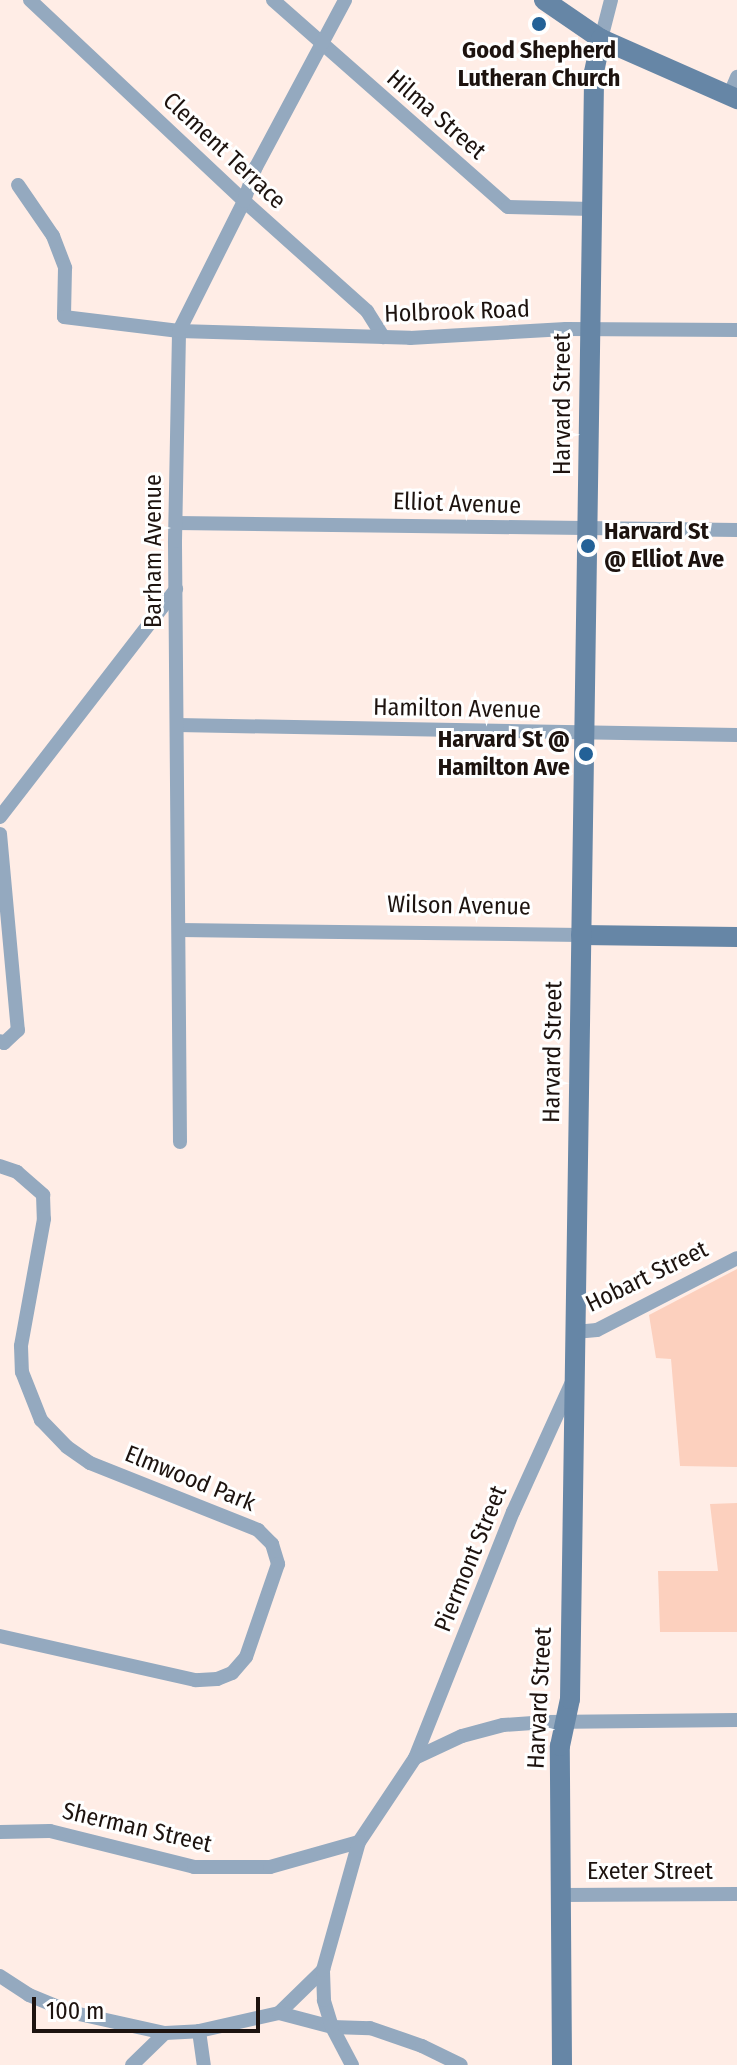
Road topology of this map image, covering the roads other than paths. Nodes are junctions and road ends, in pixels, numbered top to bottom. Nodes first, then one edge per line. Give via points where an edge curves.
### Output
1 (30, 0) edge
2 (273, 0) edge
3 (345, 0) edge
4 (544, 0) edge
5 (611, 0) edge
6 (601, 39) junction
7 (322, 46) junction
8 (734, 91) edge
9 (18, 185) dead end
10 (244, 201) junction
11 (592, 209) junction
12 (589, 329) junction
13 (737, 330) edge
14 (179, 331) junction
15 (383, 337) junction
16 (176, 523) junction
17 (589, 530) junction
18 (737, 530) edge
19 (176, 589) junction
20 (177, 725) junction
21 (586, 733) junction
22 (737, 735) edge
23 (0, 817) edge
24 (0, 834) edge
25 (180, 930) junction
26 (581, 935) junction
27 (737, 937) edge
28 (0, 1041) edge
29 (180, 1142) dead end
30 (6, 1168) edge
31 (737, 1258) edge
32 (575, 1332) junction
33 (573, 1379) junction
34 (0, 1636) edge
35 (737, 1720) edge
36 (564, 1722) junction
37 (415, 1758) junction
38 (0, 1832) edge
39 (359, 1842) junction
40 (737, 1894) edge
41 (562, 1895) junction
42 (323, 1970) junction
43 (0, 1976) edge
44 (279, 2013) junction
45 (332, 2027) junction
46 (199, 2031) junction
47 (165, 2033) junction
48 (132, 2065) edge
49 (204, 2065) edge
50 (352, 2065) edge
51 (461, 2065) edge
52 (562, 2065) edge

1 - 10 street, Clement Terrace
2 - 7 street, Hilma Street
3 - 7 street, Barham Avenue
4 - 6 street
5 - 6 street
6 - 8 street
6 - 11 street, Harvard Street via 594,72
7 - 10 street, Barham Avenue via 256,167
7 - 11 street, Hilma Street via 508,207
9 - 14 street, Holbrook Road via 53,236 65,268 64,317
10 - 14 street, Barham Avenue
10 - 15 street, Clement Terrace via 367,311
11 - 12 street, Harvard Street
12 - 13 street, Holbrook Road
12 - 15 street, Holbrook Road
12 - 17 street, Harvard Street
14 - 15 street, Holbrook Road
14 - 16 street, Barham Avenue
16 - 17 street, Elliot Avenue
16 - 19 street, Barham Avenue
17 - 18 street, Elliot Avenue
17 - 21 street, Harvard Street
19 - 20 street, Barham Avenue
19 - 23 street
20 - 21 street, Hamilton Avenue
20 - 25 street, Barham Avenue
21 - 22 street, Hamilton Avenue
21 - 26 street, Harvard Street
24 - 28 street via 18,1030
25 - 26 street, Wilson Avenue
25 - 29 street, Barham Avenue
26 - 27 street, Wilson Avenue
26 - 32 street, Harvard Street
30 - 34 street, Elmwood Park via 43,1195 44,1219 21,1346 22,1372 41,1420 90,1463 258,1530 272,1544 278,1564 246,1657 217,1679 195,1680
31 - 32 street, Hobart Street via 597,1330
32 - 33 street, Harvard Street
33 - 36 street, Harvard Street via 570,1699
33 - 37 street, Piermont Street via 513,1512
35 - 36 street
36 - 37 street via 503,1725 462,1736
36 - 41 street, Harvard Street
37 - 39 street
38 - 39 street, Sherman Street via 50,1831 212,1869 270,1867
39 - 42 street
40 - 41 street, Exeter Street
41 - 52 street, Harvard Street
42 - 44 street
42 - 45 street
43 - 47 street via 70,2012
44 - 45 street
44 - 46 street
45 - 50 street
45 - 51 street via 370,2028
46 - 47 street
46 - 49 street
47 - 48 street

